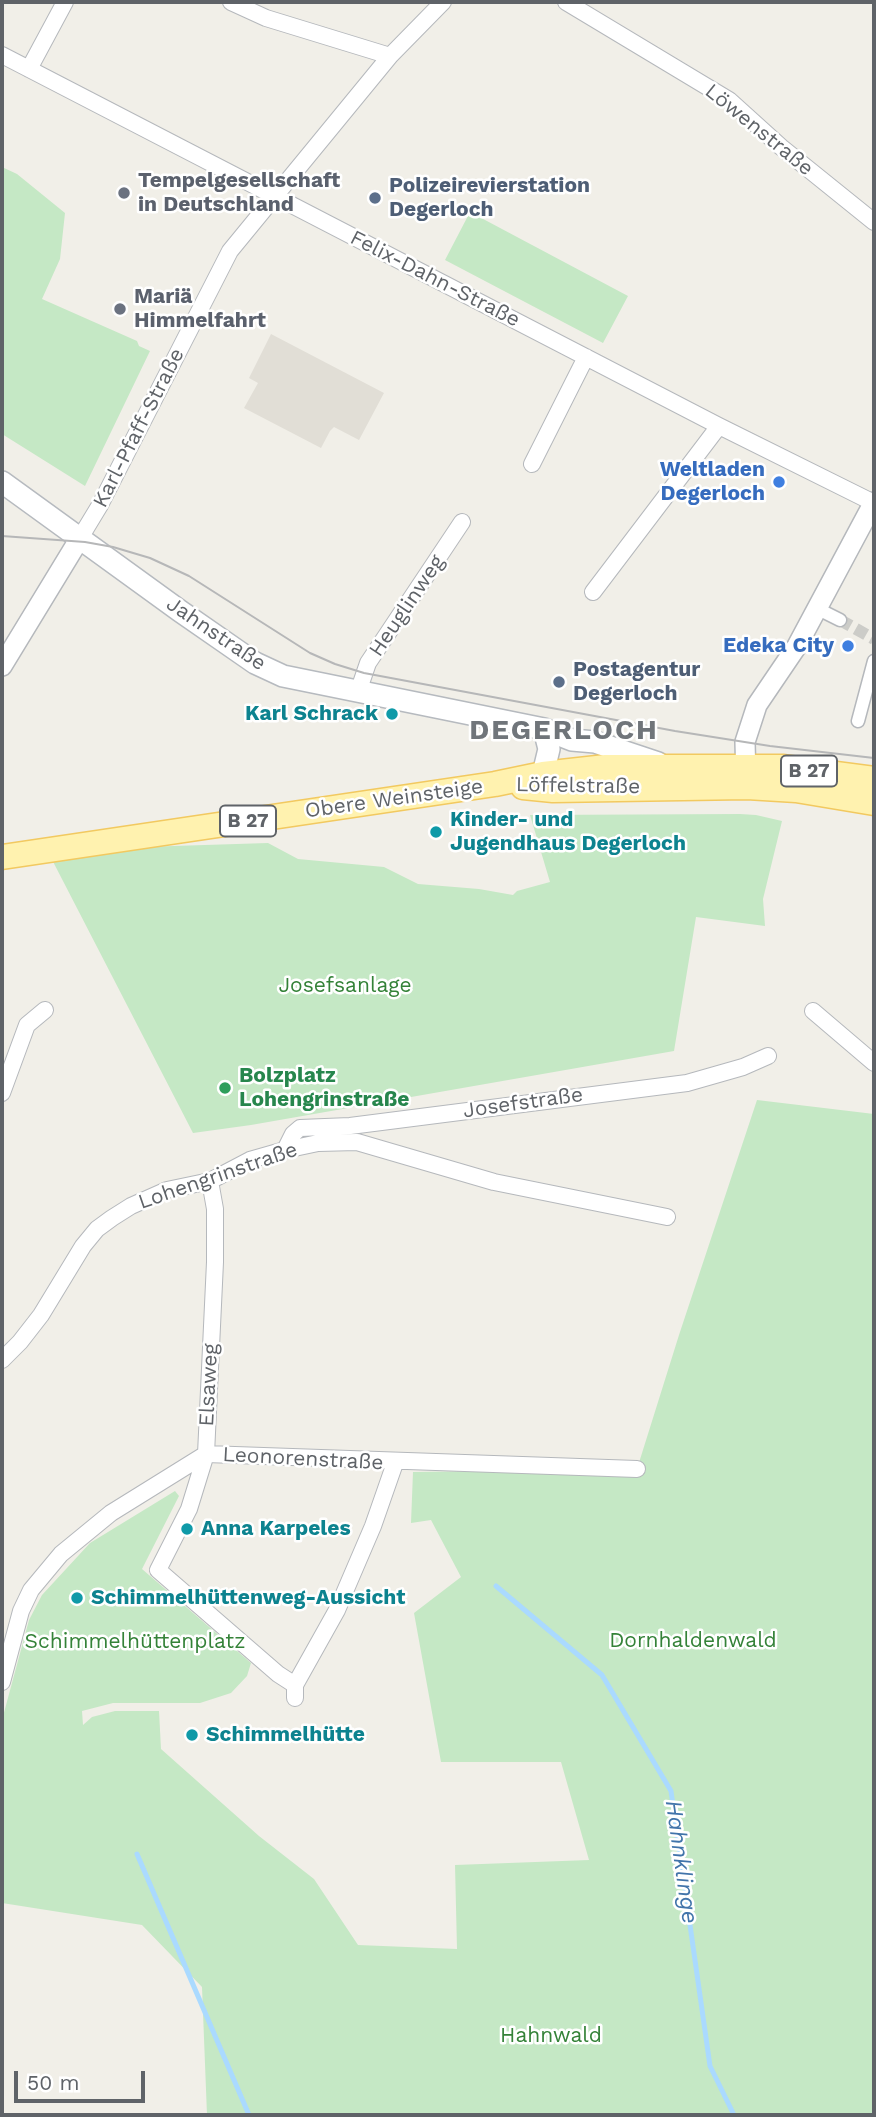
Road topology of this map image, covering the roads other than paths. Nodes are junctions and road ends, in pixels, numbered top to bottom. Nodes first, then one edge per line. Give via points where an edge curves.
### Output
1 (65, 2) edge
2 (231, 2) edge
3 (443, 2) edge
4 (566, 2) edge
5 (2, 55) edge
6 (390, 56) junction
7 (30, 69) junction
8 (275, 195) junction
9 (874, 222) edge
10 (586, 357) junction
11 (719, 426) junction
12 (532, 464) dead end
13 (2, 482) edge
14 (874, 503) edge
15 (462, 522) dead end
16 (80, 538) junction
17 (593, 592) dead end
18 (818, 609) junction
19 (840, 621) tunnel mouth
20 (874, 661) edge
21 (2, 666) edge
22 (358, 692) junction
23 (858, 721) dead end
24 (544, 729) junction
25 (572, 740) junction
26 (667, 766) junction
27 (606, 767) junction
28 (543, 774) junction
29 (745, 777) junction
30 (874, 779) edge
31 (495, 784) junction
32 (637, 788) junction
33 (874, 803) edge
34 (2, 857) edge
35 (45, 1010) dead end
36 (813, 1011) dead end
37 (768, 1056) dead end
38 (874, 1063) edge
39 (2, 1093) edge
40 (285, 1150) junction
41 (210, 1181) junction
42 (667, 1217) dead end
43 (2, 1360) edge
44 (206, 1454) junction
45 (395, 1463) junction
46 (637, 1469) dead end
47 (2, 1682) edge

1 - 7 street
2 - 6 street via 266,19
3 - 6 street, Karl-Pfaff-Straße
4 - 9 street, Löwenstraße via 729,100
5 - 7 street, Felix-Dahn-Straße
6 - 8 street, Karl-Pfaff-Straße
7 - 8 street, Felix-Dahn-Straße
8 - 10 street, Felix-Dahn-Straße
8 - 16 street, Karl-Pfaff-Straße via 230,251
10 - 11 street, Felix-Dahn-Straße
10 - 12 street
11 - 14 street, Felix-Dahn-Straße
11 - 17 street
13 - 16 main road, Jahnstraße
14 - 18 street
15 - 22 street, Heuglinweg via 368,663
16 - 21 street, Karl-Pfaff-Straße
16 - 22 main road, Jahnstraße via 255,663 283,676
18 - 19 street
18 - 29 street via 757,705 745,742
20 - 23 street
22 - 24 main road, Jahnstraße
24 - 25 main road, Jahnstraße
24 - 28 main road via 548,749
25 - 26 main road, Jahnstraße via 595,742
25 - 27 main road, Jahnstraße
26 - 27 main road, Löffelstraße / B 27
26 - 29 main road, Löffelstraße / B 27
27 - 28 main road, Löffelstraße / B 27
27 - 32 main road, Jahnstraße
28 - 31 main road, Löffelstraße / B 27
29 - 30 main road, Löffelstraße / B 27 via 782,767
29 - 32 main road, Löffelstraße / B 27
29 - 33 main road, Löffelstraße / B 27
31 - 32 main road, Löffelstraße / B 27 via 553,790
31 - 34 main road, Obere Weinsteige / B 27
35 - 39 street via 27,1025
36 - 38 street
37 - 40 street, Josefstraße via 687,1083 350,1126 300,1128
40 - 41 street, Lohengrinstraße via 250,1160
40 - 42 street, Lohengrinstraße via 357,1142 494,1182
41 - 43 street, Lohengrinstraße via 155,1195 97,1229 41,1315
41 - 44 street, Elsaweg via 215,1262
44 - 45 street, Leonorenstraße
44 - 45 street, Elsaweg via 189,1510 158,1570 295,1691 337,1610
44 - 47 street, Leonorenstraße via 111,1513 61,1554 31,1590 21,1611
45 - 46 street, Leonorenstraße

